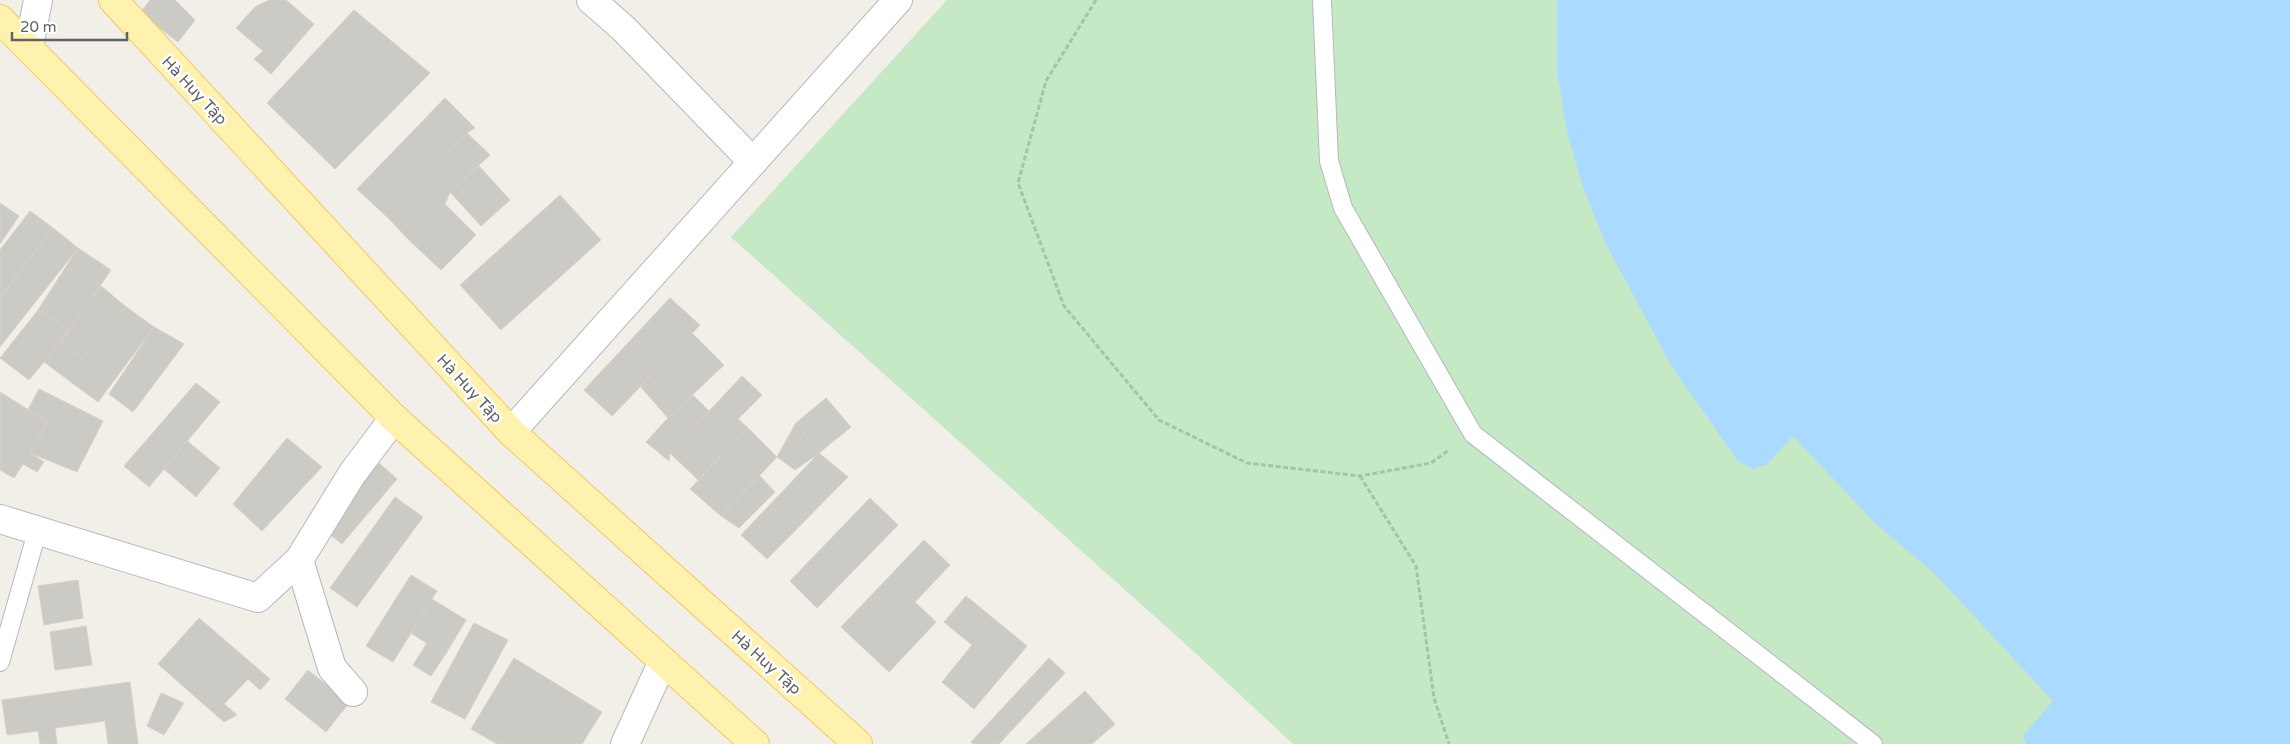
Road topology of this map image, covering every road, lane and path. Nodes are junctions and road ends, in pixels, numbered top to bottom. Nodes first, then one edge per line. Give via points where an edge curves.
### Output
1 (38, 0) edge
2 (113, 0) edge
3 (898, 0) edge
4 (1096, 0) edge
5 (1322, 0) edge
6 (594, 1) edge
7 (0, 19) edge
8 (29, 46) junction
9 (753, 162) junction
10 (394, 418) junction
11 (511, 432) junction
12 (1473, 434) junction
13 (1360, 476) junction
14 (0, 519) edge
15 (37, 532) junction
16 (300, 560) junction
17 (663, 661) junction
18 (0, 662) edge
19 (353, 692) dead end
20 (625, 744) edge
21 (755, 744) edge
22 (858, 744) edge
23 (1449, 744) edge
24 (1872, 744) edge

1 - 8 street
2 - 11 main road, Hà Huy Tập
3 - 9 street
4 - 13 path via 1046,81 1018,183 1064,306 1159,420 1247,463
5 - 12 lane via 1329,161 1343,208
6 - 9 street
7 - 8 main road
8 - 10 main road
9 - 11 street
10 - 16 street via 352,474
10 - 17 main road
11 - 22 main road, Hà Huy Tập
12 - 13 path via 1431,463
12 - 24 lane
13 - 23 path via 1416,566 1434,698
14 - 15 street
15 - 16 street via 258,598
15 - 18 lane
16 - 19 street via 332,668
17 - 20 street
17 - 21 main road

